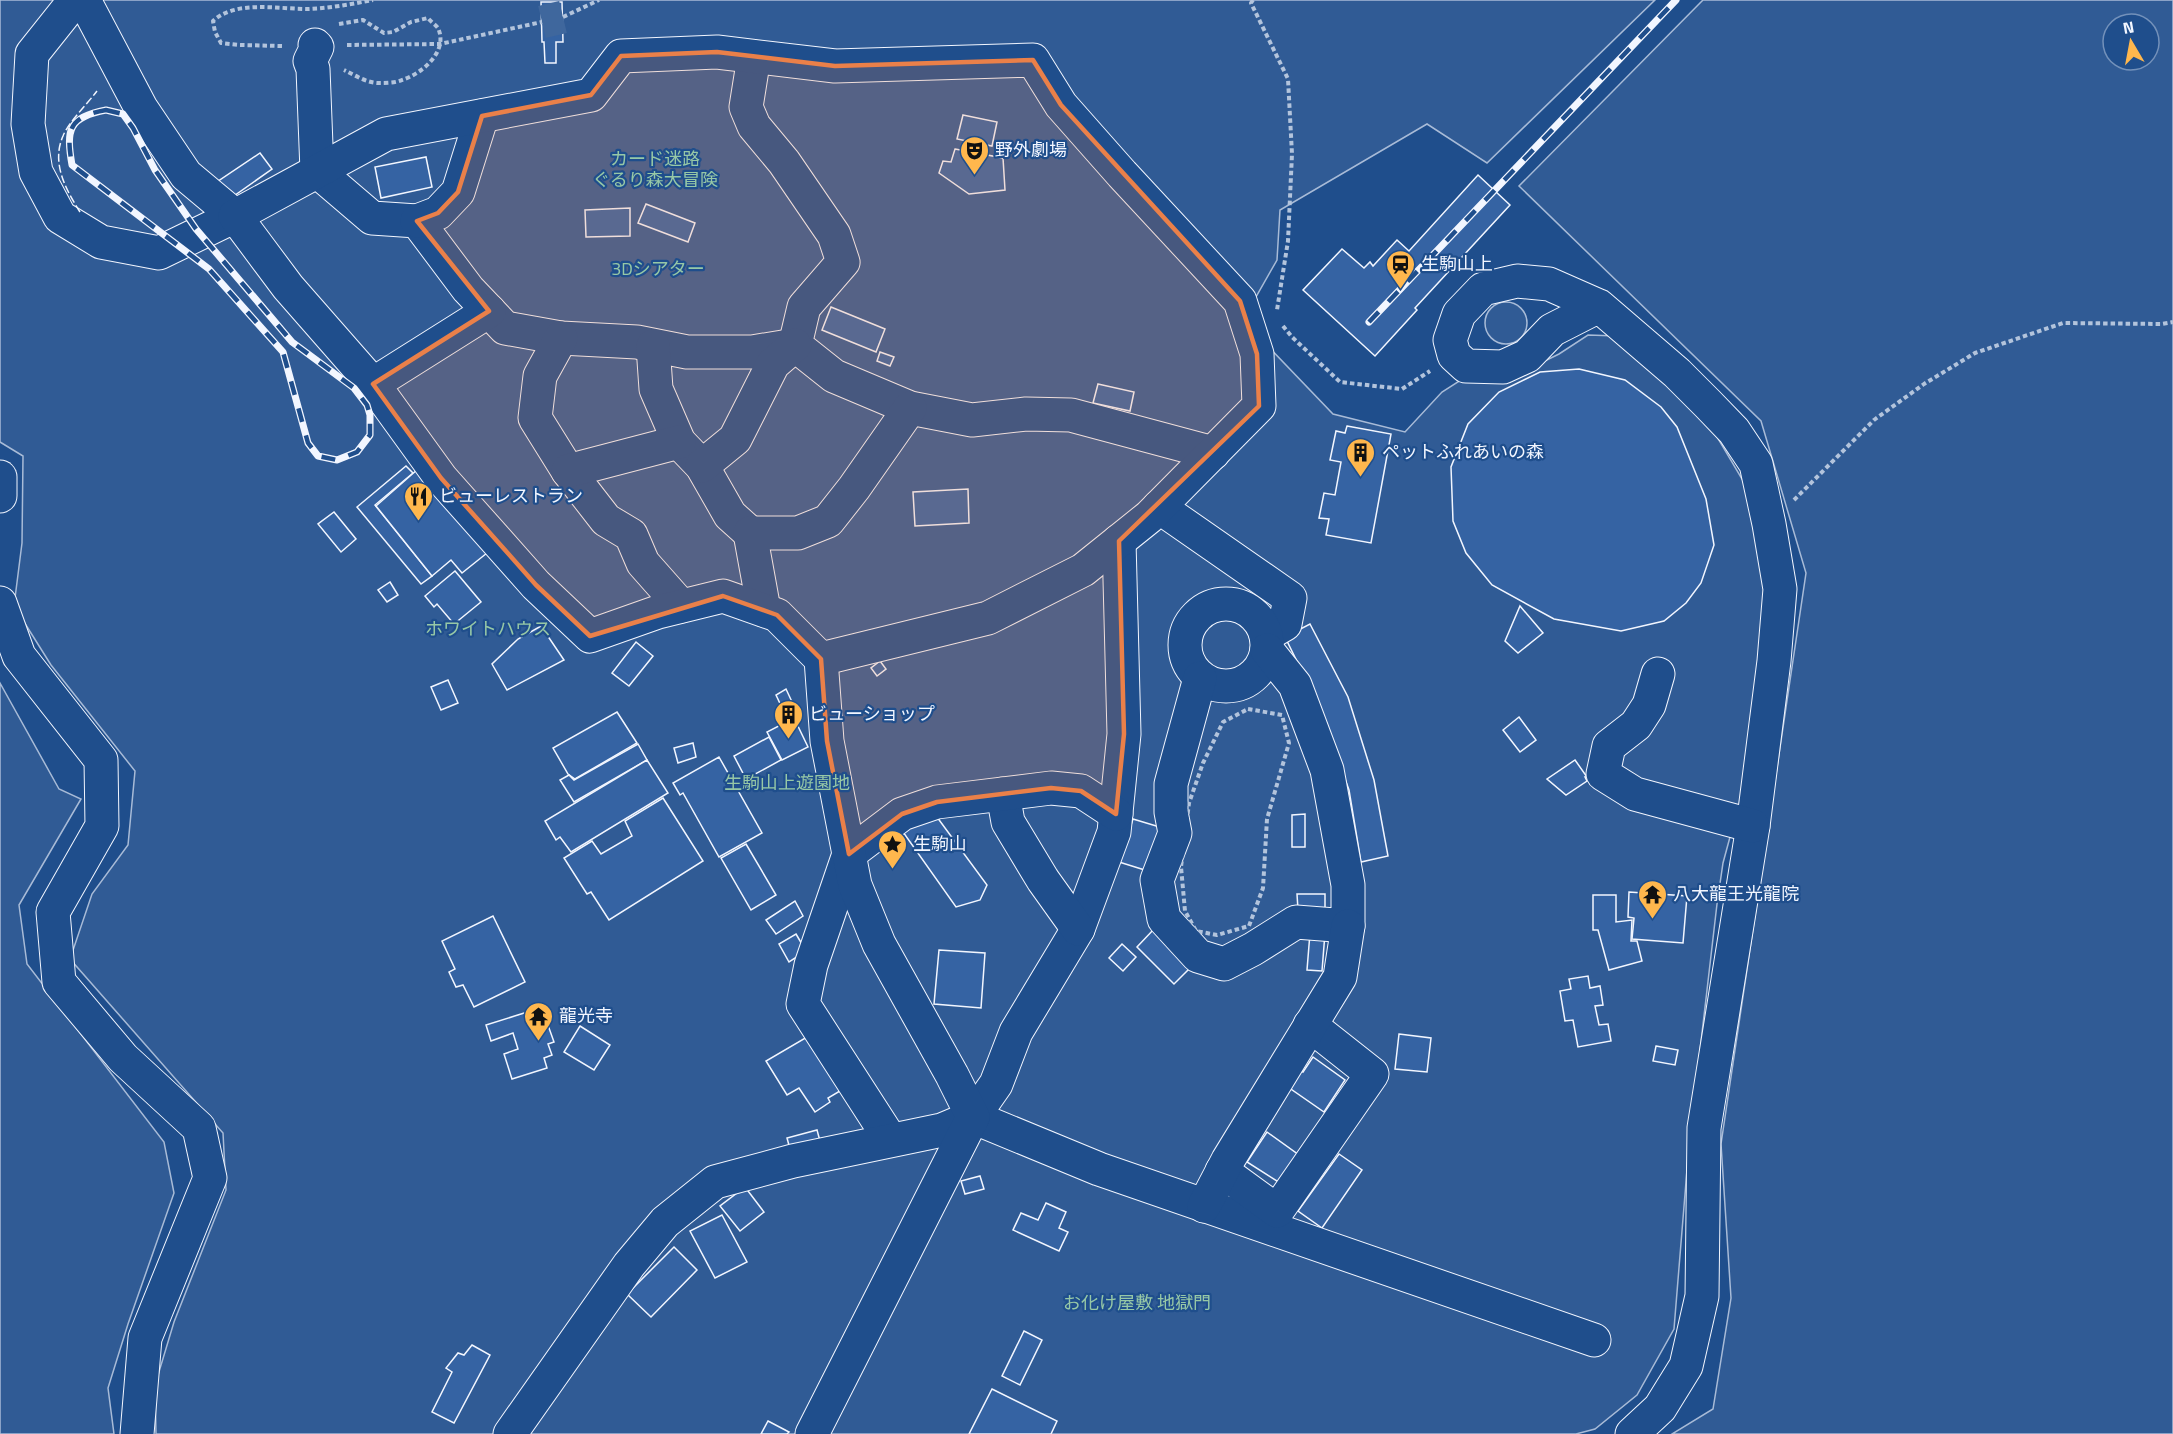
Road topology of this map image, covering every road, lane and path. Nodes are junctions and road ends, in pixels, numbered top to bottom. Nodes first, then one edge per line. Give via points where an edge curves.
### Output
1 (75, 0) edge
2 (84, 0) edge
3 (373, 0) edge
4 (599, 0) edge
5 (1253, 0) edge
6 (563, 17) tunnel mouth
7 (542, 22) tunnel mouth
8 (440, 44) junction
9 (314, 57) junction
10 (754, 57) junction
11 (482, 116) junction
12 (317, 171) junction
13 (235, 216) junction
14 (417, 221) junction
15 (1599, 306) junction
16 (489, 311) junction
17 (1276, 317) dead end
18 (2173, 322) edge
19 (1281, 324) dead end
20 (561, 338) junction
21 (795, 345) junction
22 (654, 346) junction
23 (1454, 355) junction
24 (373, 384) junction
25 (910, 408) junction
26 (679, 442) junction
27 (1213, 453) junction
28 (702, 466) junction
29 (568, 471) junction
30 (0, 477) edge
31 (0, 496) edge
32 (1159, 507) junction
33 (1769, 524) junction
34 (750, 533) junction
35 (1119, 541) junction
36 (0, 603) edge
37 (681, 606) junction
38 (764, 610) junction
39 (1266, 643) junction
40 (821, 659) junction
41 (1658, 674) dead end
42 (1200, 678) junction
43 (1003, 794) junction
44 (1116, 814) junction
45 (1754, 826) junction
46 (849, 854) junction
47 (1185, 911) joint
48 (1348, 926) junction
49 (1078, 928) junction
50 (1310, 1025) junction
51 (973, 1117) junction
52 (890, 1139) junction
53 (1222, 1171) junction
54 (1204, 1206) junction
55 (1594, 1340) dead end
56 (137, 1434) edge
57 (510, 1434) edge
58 (812, 1434) edge
59 (1632, 1434) edge

1 - 13 street via 32,54 28,124 36,172 60,217 101,242 159,253
2 - 13 street via 141,108 186,175
3 - 9 path via 307,9 240,4 221,11 213,21 221,43
4 - 6 path
5 - 17 path via 1251,3 1288,79 1292,154 1288,241
7 - 8 path
8 - 9 path
8 - 9 path via 421,71 401,81 376,83 360,79
8 - 9 path via 438,28 428,18 384,33 363,20 334,25 318,35
9 - 12 street
10 - 11 street via 717,52 621,56 591,95
10 - 21 street via 746,107 754,126 784,162 834,236 843,262 804,306
10 - 27 street via 835,66 1033,60 1060,105 1240,301 1257,354 1259,406
11 - 12 street via 386,134
11 - 14 street via 458,192 438,213
12 - 13 street
12 - 14 street via 372,218
13 - 24 street via 288,287
14 - 16 street
15 - 23 street via 1551,330 1527,356 1503,367 1466,366
15 - 23 street via 1550,284 1517,281 1483,289 1459,314 1450,340
15 - 33 street via 1677,373 1734,431 1756,464
16 - 20 street via 505,328
16 - 24 street
18 - 33 path via 2063,323 1975,353 1874,420
19 - 23 path via 1340,382 1402,389
20 - 22 street
20 - 29 street via 540,376 535,418
21 - 22 street via 752,352 687,352
21 - 25 street via 834,376
21 - 28 street via 773,364 735,440
22 - 26 street via 656,389
24 - 37 street via 441,478 536,585 590,636
25 - 27 street via 972,420 1026,414 1071,415
25 - 34 street via 828,521 798,532
26 - 28 street
26 - 29 street
27 - 32 street
28 - 34 street via 730,515
29 - 37 street via 606,520 631,535 643,563
30 - 31 street
32 - 35 street
32 - 39 street via 1290,598 1285,624
33 - 45 street via 1780,589
34 - 38 street
35 - 40 street via 1083,570 988,618
35 - 44 street via 1124,735
36 - 56 street via 19,656 101,760 102,826 53,912 59,982 123,1058 199,1128 210,1178 144,1338
37 - 38 street via 723,596
38 - 40 street via 777,615
39 - 42 street via 1264,662 1247,680 1223,686
39 - 42 street via 1260,622 1250,612 1223,604 1203,611 1189,627 1185,640 1185,654
39 - 48 street via 1295,685 1327,770 1348,885
40 - 46 street via 827,741
41 - 45 street via 1649,705 1636,725 1609,746 1602,774 1635,794
42 - 48 street via 1171,784 1174,833 1157,880 1164,919 1198,956 1224,964 1296,922
43 - 44 street via 1051,788 1081,791
43 - 46 street via 937,802 902,814
43 - 49 street via 1008,822
44 - 49 street via 1114,832
45 - 59 street via 1704,1128 1702,1296 1686,1366 1660,1407
46 - 51 street via 855,885 879,944
46 - 52 street via 811,965 803,1004
47 - 47 path via 1181,867 1189,803 1223,722 1248,709 1282,715 1289,743 1267,819 1263,888 1249,926 1217,935 1196,931
48 - 50 street via 1340,977
49 - 51 street via 1016,1032 996,1084
50 - 53 street
50 - 53 street via 1372,1074 1277,1211
51 - 52 street via 942,1130
51 - 54 street via 1099,1169
51 - 58 street
52 - 57 street via 715,1182 665,1222 629,1265
53 - 54 street
54 - 55 street

